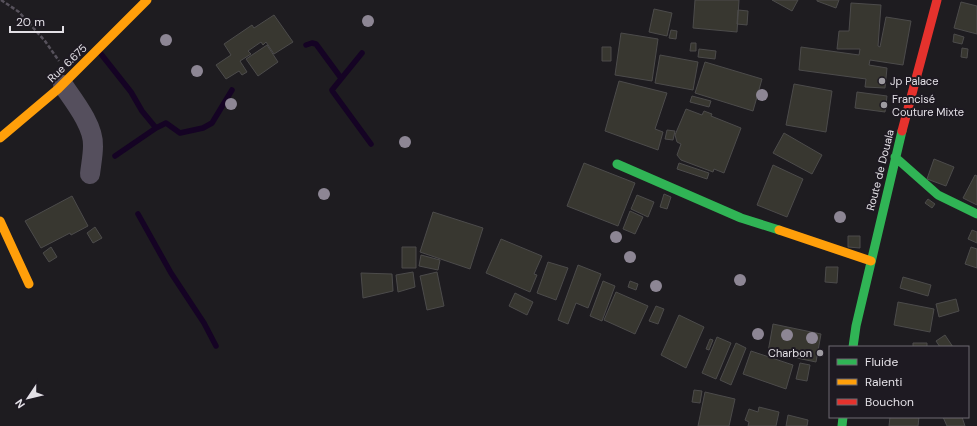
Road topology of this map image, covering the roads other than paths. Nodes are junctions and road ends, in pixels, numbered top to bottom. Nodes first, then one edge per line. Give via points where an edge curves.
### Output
1 (147, 0) edge
2 (937, 0) edge
3 (66, 81) junction
4 (0, 138) edge
5 (895, 157) junction
6 (617, 164) dead end
7 (90, 174) dead end
8 (977, 214) edge
9 (0, 221) edge
10 (871, 261) junction
11 (29, 284) dead end
12 (853, 346) edge

1 - 3 main road, Rue 6.675
2 - 5 main road, Route de Douala
3 - 4 main road, Rue 6.675 via 33,113
3 - 7 street via 90,129 94,145
5 - 8 main road via 938,195
5 - 10 main road, Route de Douala
6 - 10 main road via 741,218
9 - 11 main road
10 - 12 main road, Route de Douala

